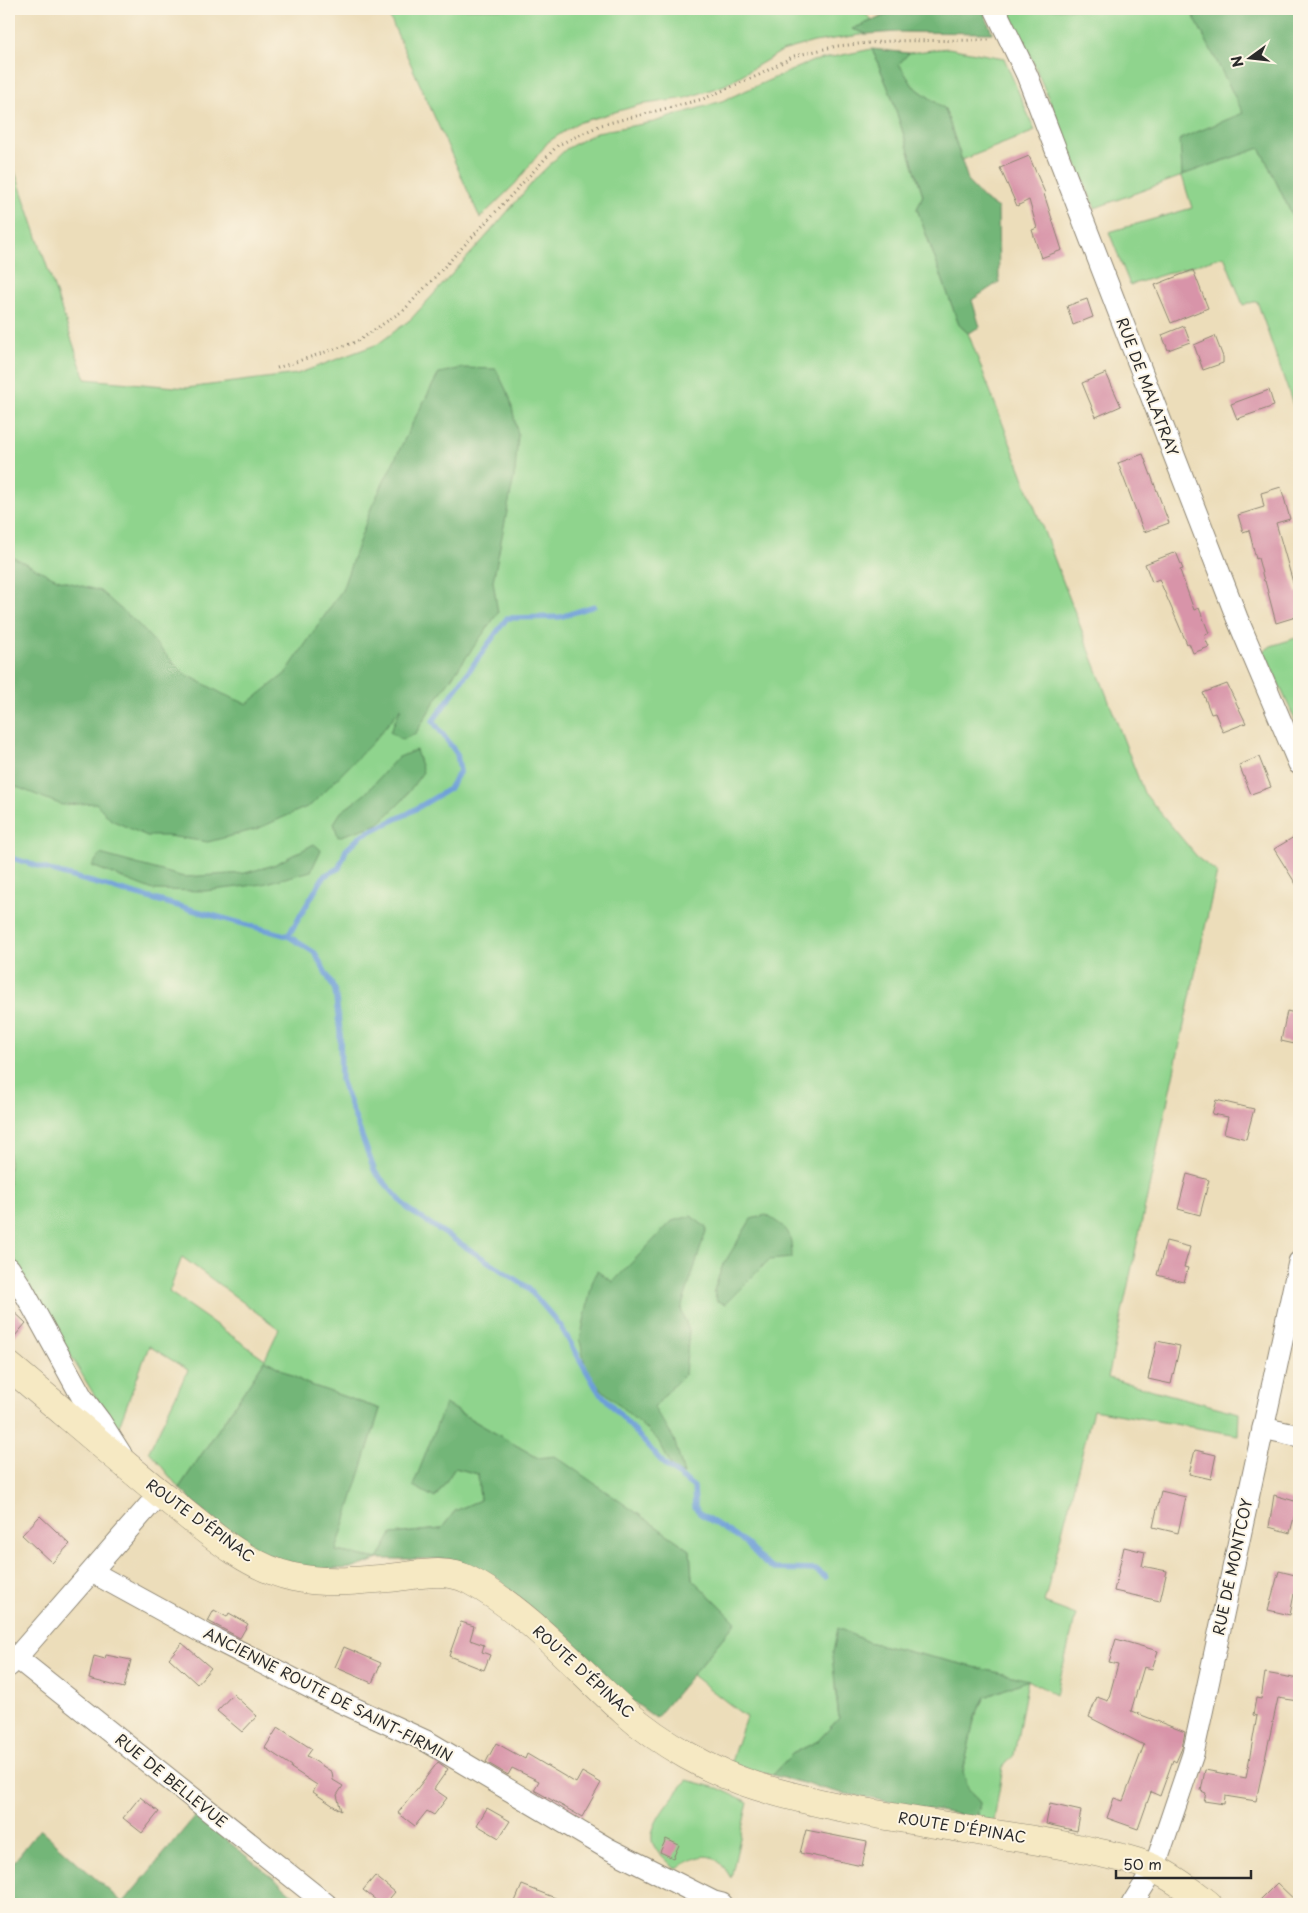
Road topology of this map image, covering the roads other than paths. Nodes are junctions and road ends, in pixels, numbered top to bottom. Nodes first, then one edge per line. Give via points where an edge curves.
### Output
1 (995, 9) edge
2 (1299, 764) edge
3 (1299, 1262) edge
4 (9, 1268) edge
5 (9, 1366) edge
6 (1263, 1428) junction
7 (1299, 1436) edge
8 (128, 1467) junction
9 (160, 1493) junction
10 (92, 1572) junction
11 (13, 1662) edge
12 (1154, 1869) junction
13 (326, 1904) edge
14 (722, 1904) edge
15 (1132, 1904) edge
16 (1208, 1904) edge

1 - 2 street, RUE DE MALATRAY via 1027,75 1237,618
3 - 6 street, RUE DE MONTCOY
4 - 8 street via 82,1397
5 - 8 main road, ROUTE D'ÉPINAC
6 - 7 street
6 - 12 street, RUE DE MONTCOY via 1193,1754
8 - 9 main road, ROUTE D'ÉPINAC
9 - 10 street, RUE DE BELLEVUE
9 - 12 main road, ROUTE D'ÉPINAC via 236,1550 287,1576 339,1582 444,1573 464,1577 520,1615 654,1735 715,1770 752,1785 826,1805 1064,1845
10 - 11 street, RUE DE BELLEVUE
10 - 14 street, ANCIENNE ROUTE DE SAINT-FIRMIN via 321,1693 428,1742 607,1848
11 - 13 street, RUE DE BELLEVUE
12 - 15 street, RUE DE MONTCOY
12 - 16 main road, ROUTE D'ÉPINAC

